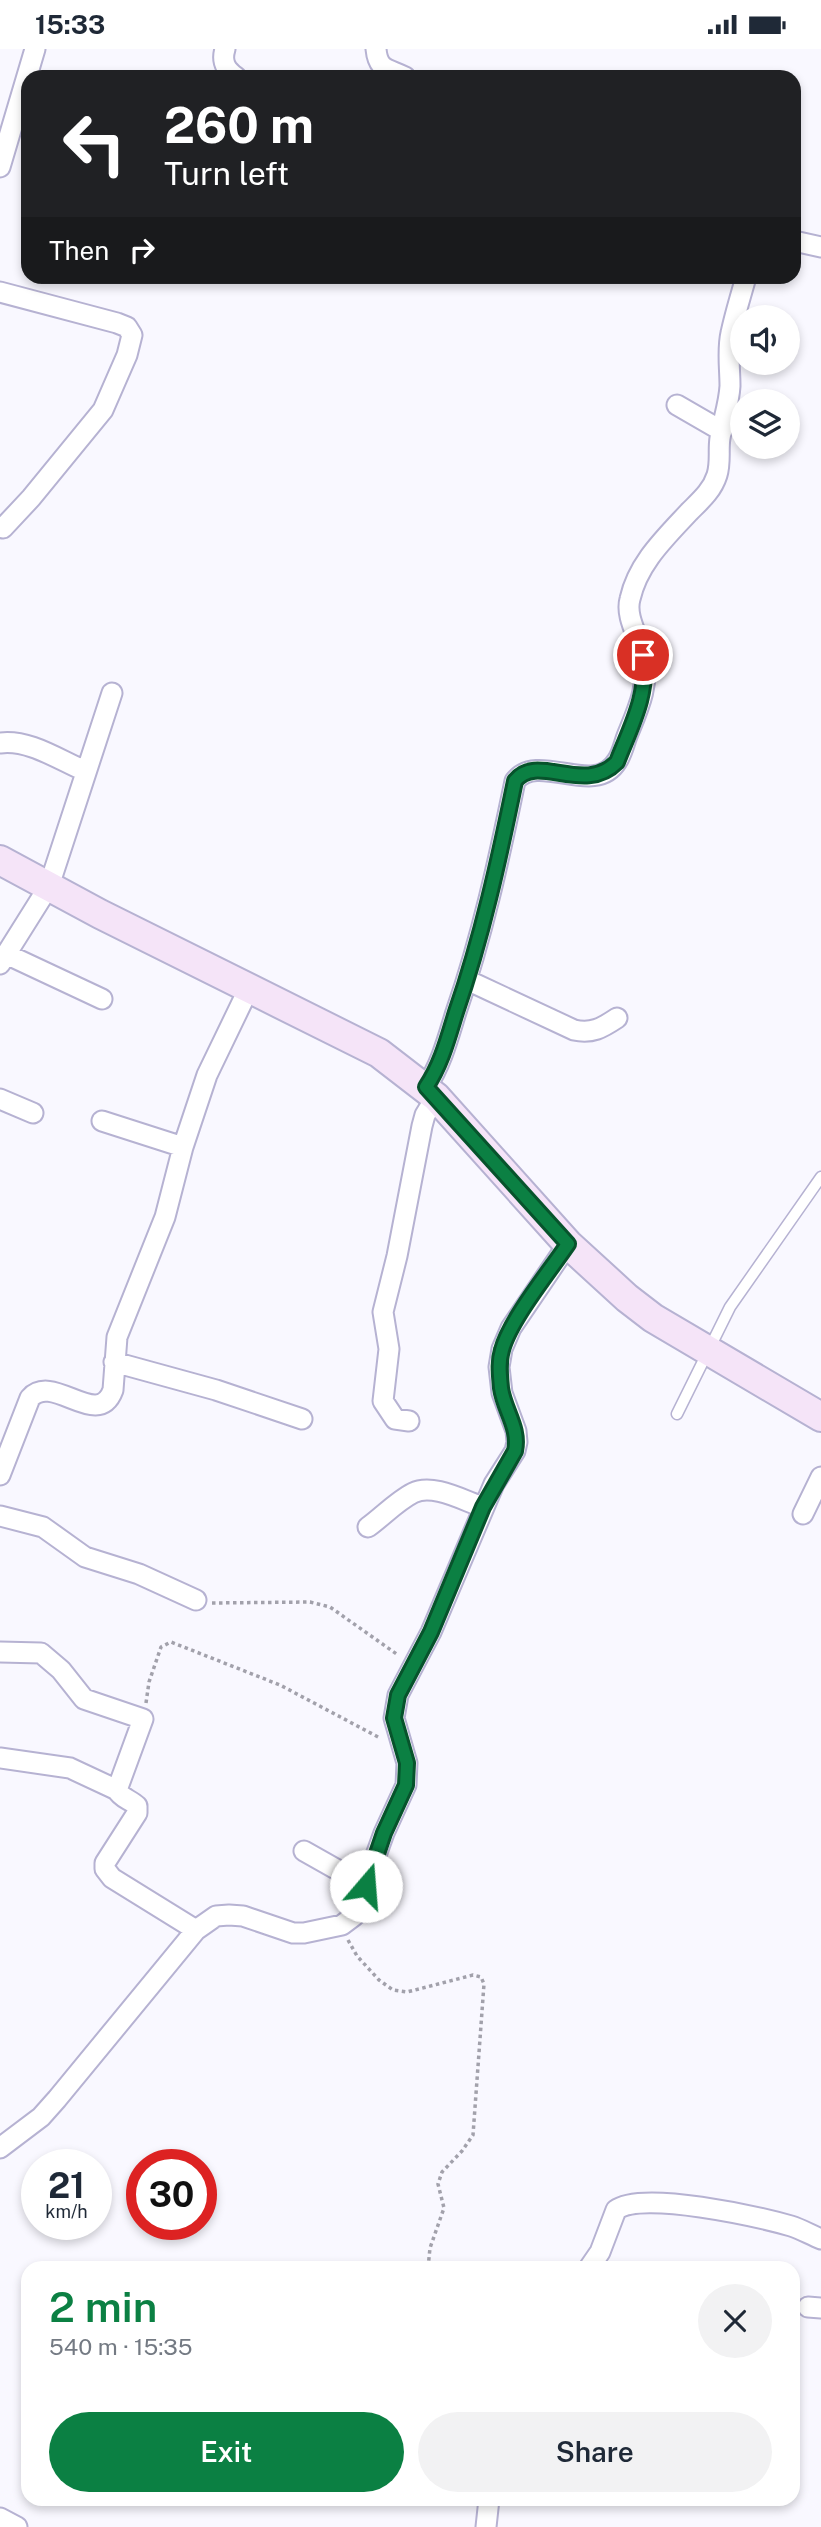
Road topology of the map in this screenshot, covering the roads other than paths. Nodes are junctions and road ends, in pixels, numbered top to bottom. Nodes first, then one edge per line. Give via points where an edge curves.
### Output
1 (35, 49) edge
2 (225, 49) edge
3 (376, 49) edge
4 (29, 70) edge
5 (228, 70) edge
6 (386, 70) edge
7 (21, 96) edge
8 (0, 167) edge
9 (801, 243) edge
10 (821, 247) edge
11 (744, 284) edge
12 (0, 292) edge
13 (677, 405) dead end
14 (722, 431) junction
15 (3, 528) dead end
16 (112, 694) dead end
17 (0, 743) edge
18 (85, 771) junction
19 (0, 860) edge
20 (49, 886) junction
21 (3, 959) edge
22 (467, 980) junction
23 (249, 988) junction
24 (102, 999) dead end
25 (617, 1018) dead end
26 (431, 1092) junction
27 (0, 1099) edge
28 (33, 1113) dead end
29 (102, 1121) dead end
30 (183, 1147) junction
31 (821, 1177) edge
32 (568, 1244) junction
33 (709, 1351) junction
34 (114, 1362) junction
35 (677, 1414) dead end
36 (821, 1417) edge
37 (302, 1419) dead end
38 (409, 1421) dead end
39 (0, 1475) edge
40 (821, 1477) edge
41 (483, 1507) junction
42 (803, 1514) dead end
43 (0, 1515) edge
44 (368, 1527) dead end
45 (196, 1600) road end
46 (0, 1652) edge
47 (0, 1758) edge
48 (117, 1790) junction
49 (304, 1851) dead end
50 (366, 1886) junction
51 (196, 1930) junction
52 (0, 2148) edge
53 (821, 2239) edge
54 (594, 2261) edge
55 (488, 2506) edge
56 (0, 2518) edge
57 (17, 2527) edge
58 (486, 2527) edge

1 - 4 street
2 - 5 street
3 - 6 street via 377,61
7 - 8 street
9 - 10 street
11 - 14 street via 730,335 730,387
12 - 15 street via 117,323 132,335 103,410
13 - 14 street
14 - 22 street via 718,475 709,492 645,561 629,601 643,655 645,685 617,762 603,774 535,770 515,781
16 - 18 street
17 - 18 street via 28,746
18 - 20 street
19 - 20 street
20 - 21 street
20 - 23 street
21 - 24 street
22 - 25 street via 574,1030 598,1030
22 - 26 street
23 - 26 street via 370,1048
23 - 30 street via 207,1075
26 - 32 street
26 - 38 street via 383,1312 388,1349 383,1401 395,1419
27 - 28 street
29 - 30 street
30 - 34 street via 165,1217 117,1337
31 - 33 lane via 730,1307
32 - 33 street via 653,1318
32 - 41 street via 511,1328 502,1349 502,1393 517,1441
33 - 35 lane
33 - 36 street
34 - 37 street
34 - 39 street via 110,1398 97,1405 47,1389 34,1393
40 - 42 street
41 - 44 street via 424,1490 413,1493
41 - 50 street via 431,1632 398,1695 394,1718 408,1774
43 - 45 street via 43,1527 85,1556
46 - 48 street via 41,1653 84,1699 143,1719
47 - 48 street via 70,1768
48 - 51 street via 138,1809 105,1869 112,1878
49 - 50 street
50 - 51 street via 354,1916 342,1925 293,1933 229,1915 216,1916
51 - 52 street via 41,2117
53 - 54 street via 792,2226 682,2203 650,2201 616,2210
55 - 58 street
56 - 57 street

